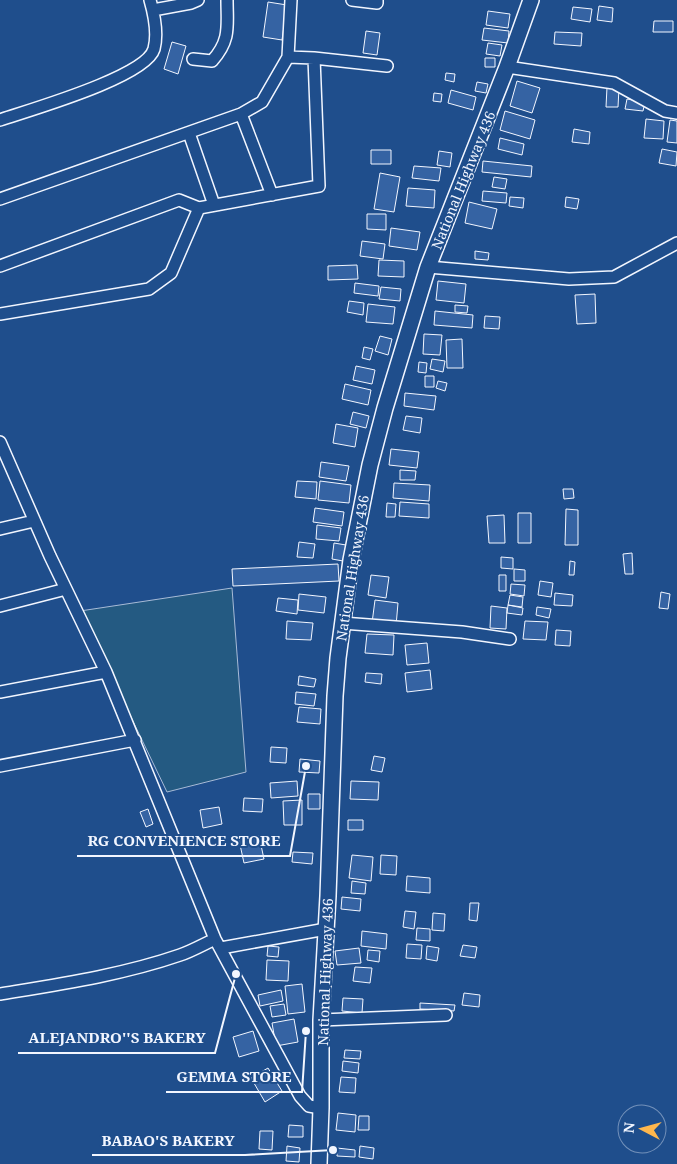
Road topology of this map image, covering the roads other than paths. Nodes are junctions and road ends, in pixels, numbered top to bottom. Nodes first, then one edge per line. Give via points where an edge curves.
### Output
1 (198, 0) edge
2 (227, 0) edge
3 (291, 0) edge
4 (352, 0) edge
5 (377, 0) edge
6 (531, 0) edge
7 (151, 5) edge
8 (288, 58) junction
9 (314, 58) junction
10 (192, 59) dead end
11 (387, 66) dead end
12 (507, 67) junction
13 (677, 113) edge
14 (241, 114) junction
15 (0, 120) edge
16 (189, 133) junction
17 (272, 195) junction
18 (0, 199) edge
19 (214, 206) junction
20 (200, 208) junction
21 (677, 243) edge
22 (0, 266) edge
23 (428, 268) junction
24 (0, 314) edge
25 (0, 442) edge
26 (34, 521) junction
27 (0, 529) edge
28 (66, 589) junction
29 (0, 606) edge
30 (342, 623) junction
31 (510, 640) dead end
32 (106, 672) junction
33 (0, 692) edge
34 (135, 740) junction
35 (0, 766) edge
36 (326, 929) junction
37 (218, 944) junction
38 (0, 994) edge
39 (446, 1015) dead end
40 (322, 1020) junction
41 (321, 1108) junction
42 (318, 1164) edge

1 - 7 street
2 - 10 street via 227,38 220,53 212,61
3 - 8 street
4 - 5 street
6 - 12 main road, National Highway 436
7 - 15 street via 155,19 154,50 138,68 78,94
8 - 9 street
8 - 14 street via 262,102
9 - 11 street
9 - 17 street via 320,186
12 - 13 street via 614,83 665,111
12 - 23 main road, National Highway 436
14 - 16 street
14 - 17 street
16 - 18 street
16 - 19 street
17 - 19 street
19 - 20 street
20 - 22 street via 180,200
20 - 24 street via 171,273 149,289
21 - 23 street via 614,278 569,279
23 - 30 main road, National Highway 436 via 370,465
25 - 26 street
26 - 27 street
26 - 28 street
28 - 29 street
28 - 32 street
30 - 31 street via 462,632
30 - 36 main road, National Highway 436 via 334,706
32 - 33 street
32 - 34 street
34 - 35 street
34 - 37 street
36 - 37 street
36 - 40 main road, National Highway 436
37 - 38 street via 81,981
37 - 41 street via 300,1096 309,1106
39 - 40 street
40 - 41 main road, National Highway 436
41 - 42 main road, National Highway 436

